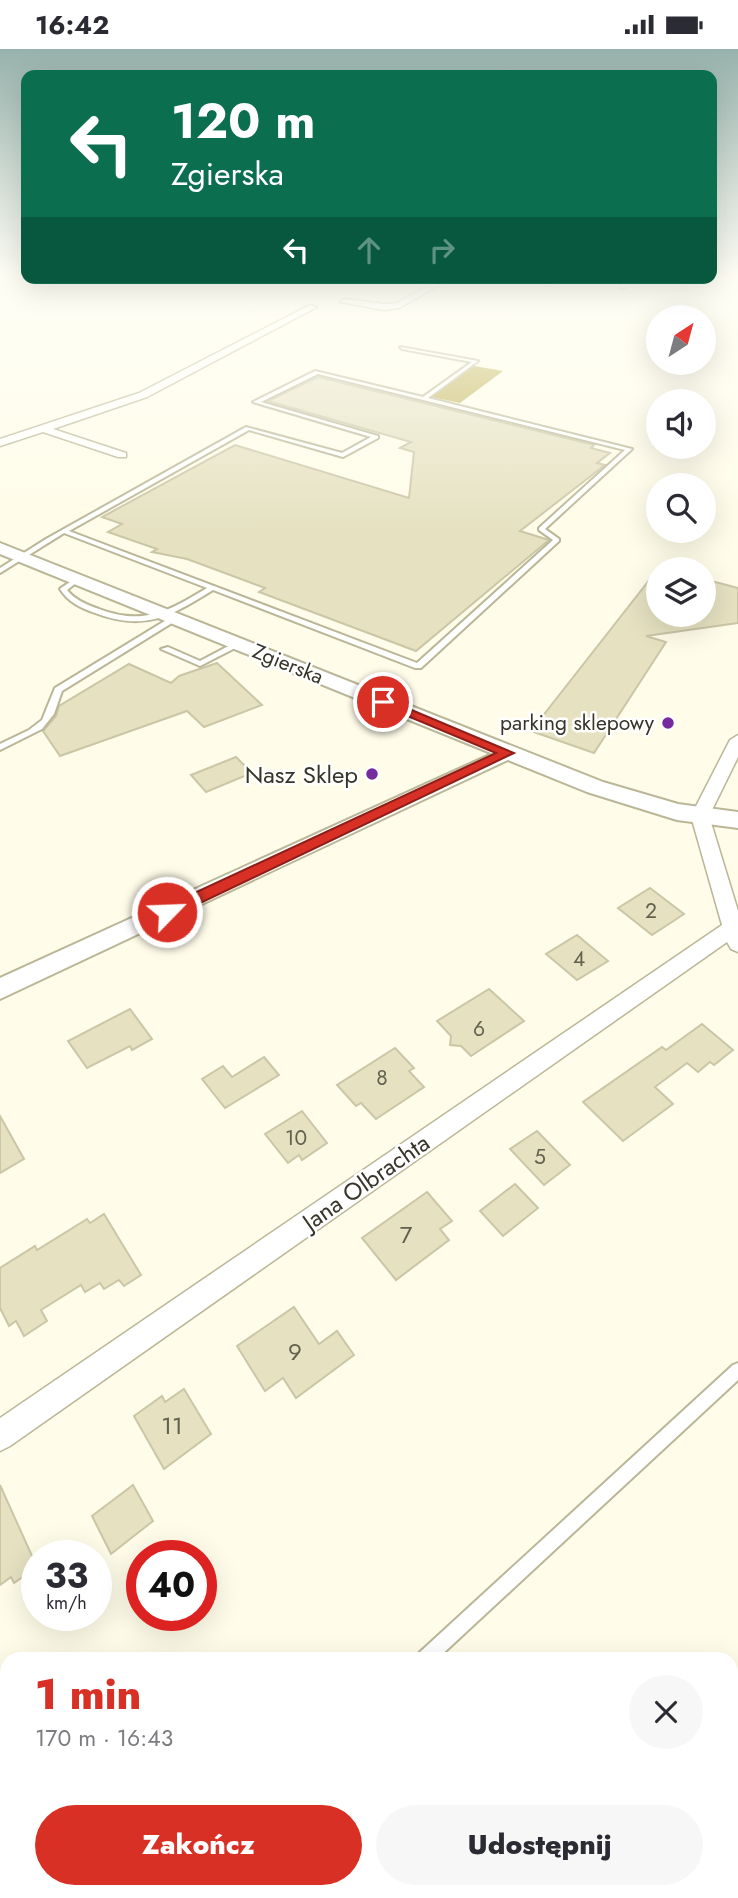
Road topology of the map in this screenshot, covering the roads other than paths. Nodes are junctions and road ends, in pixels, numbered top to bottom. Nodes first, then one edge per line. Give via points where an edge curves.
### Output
1 (209, 361) edge
2 (476, 361) edge
3 (424, 399) junction
4 (44, 429) junction
5 (0, 443) edge
6 (122, 455) dead end
7 (64, 531) junction
8 (0, 548) edge
9 (23, 557) junction
10 (0, 571) edge
11 (212, 588) junction
12 (172, 617) junction
13 (239, 644) junction
14 (165, 649) dead end
15 (738, 740) edge
16 (0, 747) edge
17 (507, 753) junction
18 (700, 816) junction
19 (738, 820) edge
20 (735, 936) edge
21 (0, 989) edge
22 (738, 1370) edge
23 (0, 1436) edge
24 (433, 1652) edge

1 - 4 street via 144,395
2 - 3 lane
3 - 7 lane via 317,372 256,402 376,437 343,455 248,428
3 - 11 lane via 629,449 541,529 557,540 418,666
4 - 5 street
4 - 6 street
7 - 9 lane
7 - 11 lane
8 - 9 main road, Zgierska
9 - 10 lane
9 - 12 main road, Zgierska
11 - 12 lane
12 - 13 main road, Zgierska
12 - 16 lane via 58,690 43,727
13 - 14 lane via 200,664
13 - 17 main road, Zgierska
15 - 18 street
17 - 18 main road, Zgierska via 633,800
17 - 21 street
18 - 19 main road, Zgierska
18 - 20 street
20 - 23 street, Jana Olbrachta
22 - 24 lane

